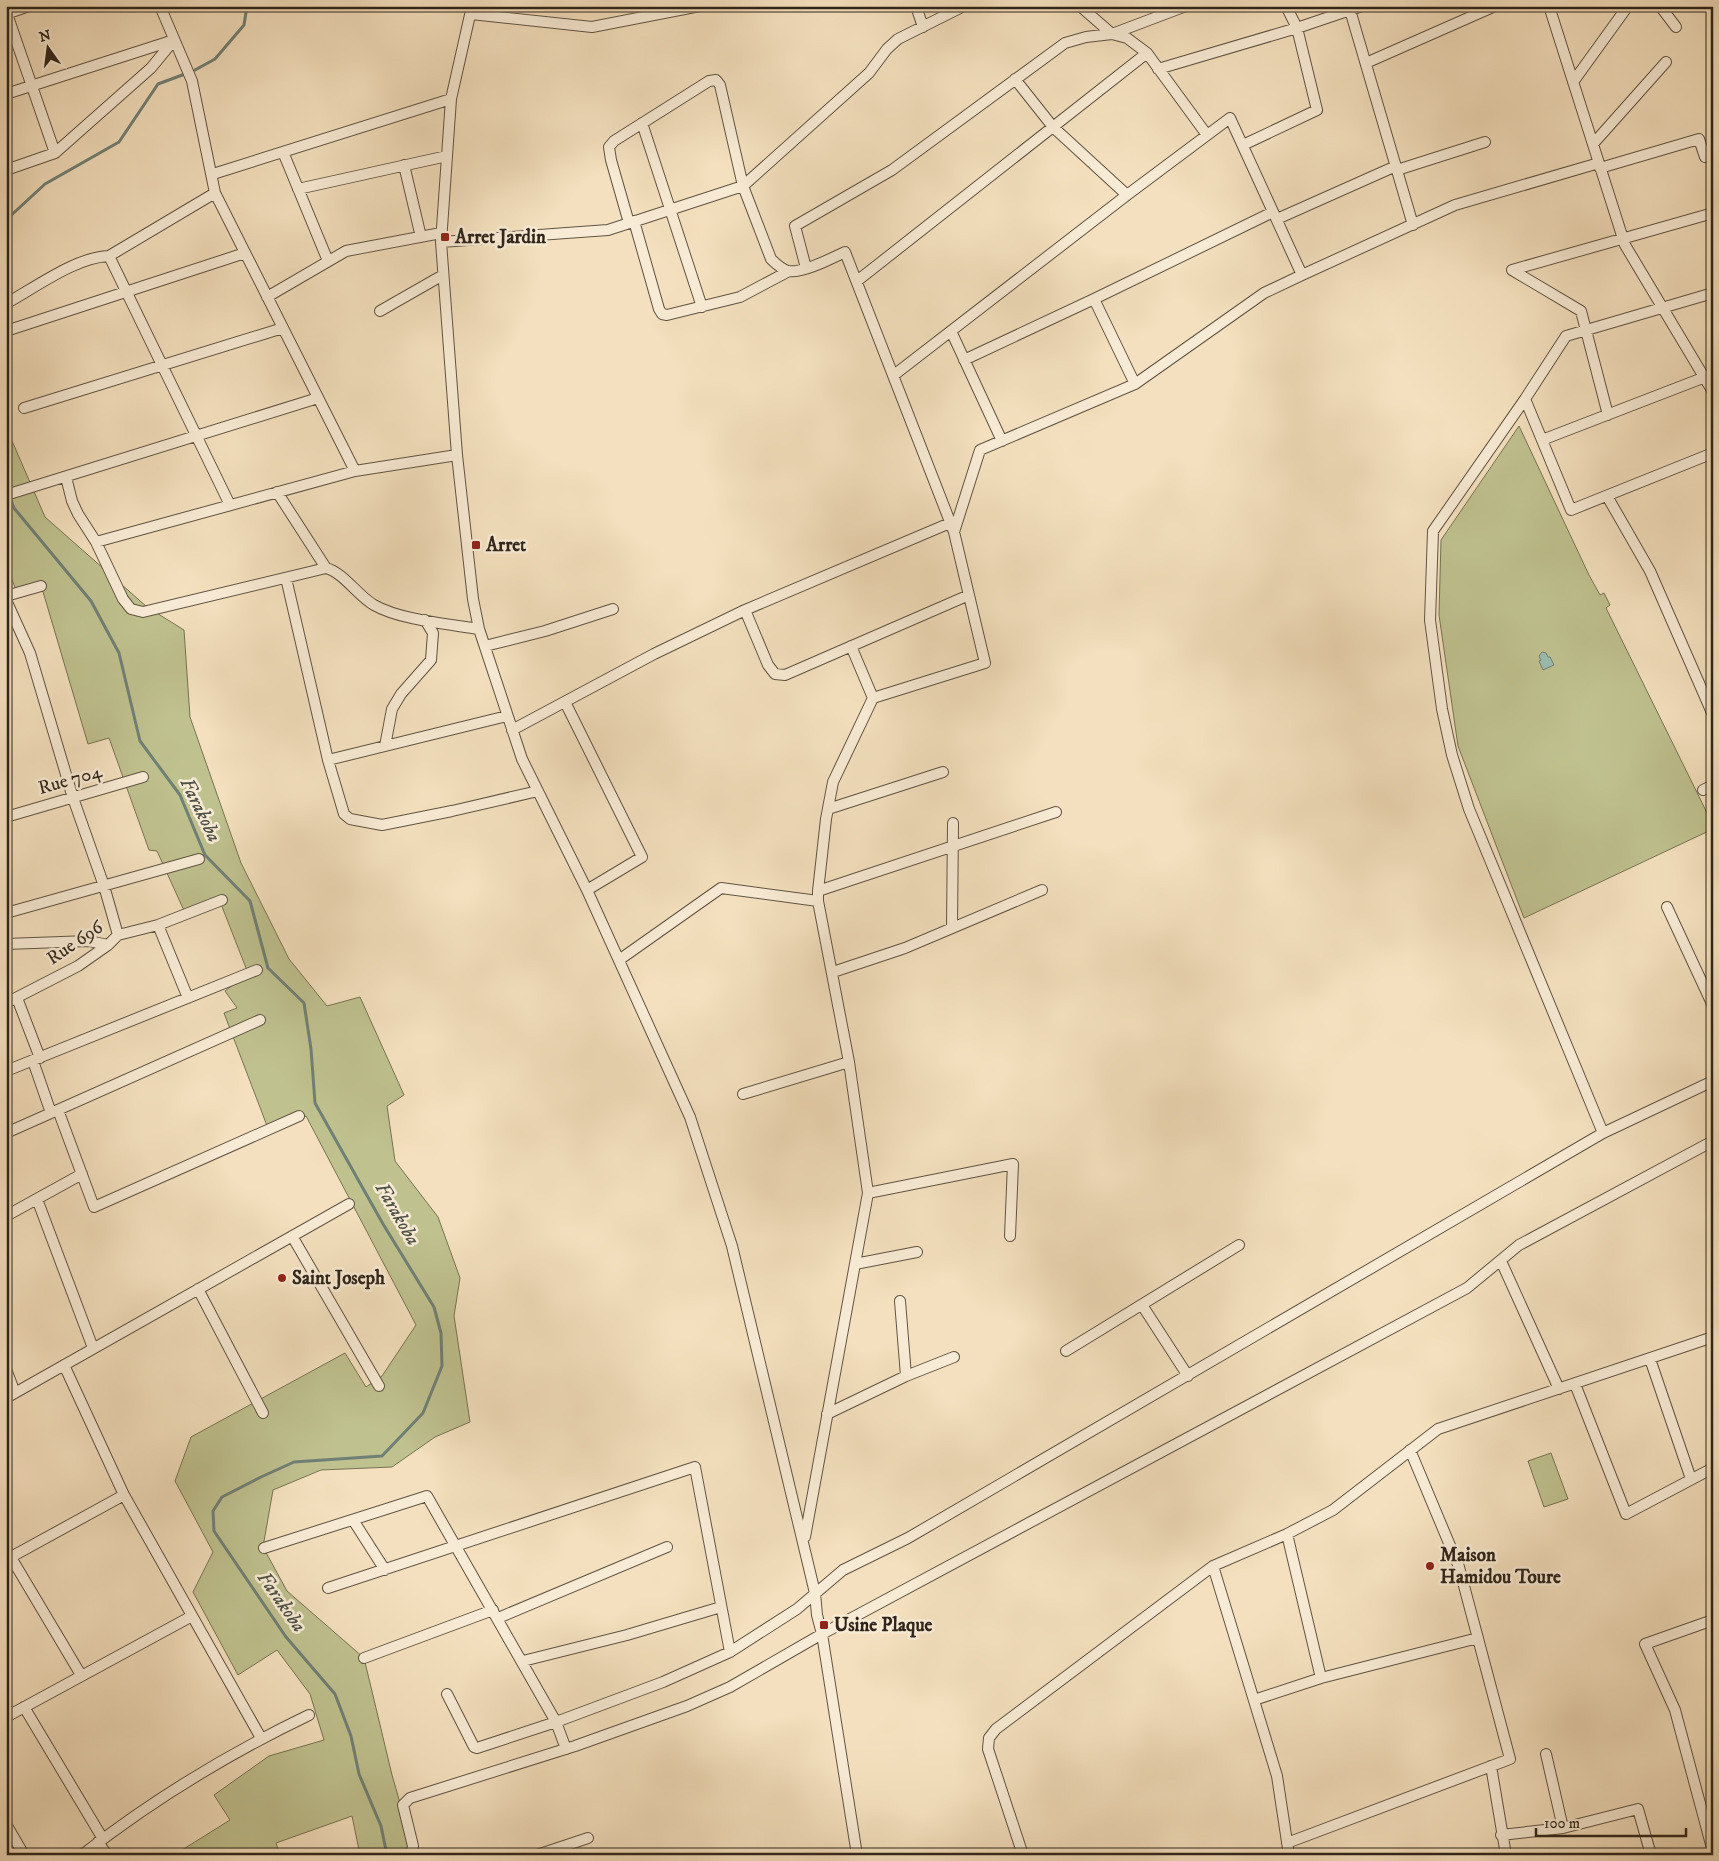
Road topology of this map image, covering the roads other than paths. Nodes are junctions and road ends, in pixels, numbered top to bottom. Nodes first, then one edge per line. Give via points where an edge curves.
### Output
1 (29, 6) edge
2 (160, 6) edge
3 (700, 6) edge
4 (916, 6) edge
5 (964, 6) edge
6 (1080, 6) edge
7 (1186, 6) edge
8 (1286, 6) edge
9 (1362, 6) edge
10 (1549, 6) edge
11 (1660, 6) edge
12 (1494, 7) edge
13 (472, 10) edge
14 (1350, 10) junction
15 (1625, 10) dead end
16 (648, 11) edge
17 (7, 14) edge
18 (1676, 26) dead end
19 (923, 27) junction
20 (1297, 28) junction
21 (1112, 34) junction
22 (174, 40) junction
23 (1147, 53) junction
24 (1666, 62) dead end
25 (1366, 63) junction
26 (1158, 69) junction
27 (1015, 78) junction
28 (1573, 82) junction
29 (32, 86) junction
30 (6, 94) edge
31 (451, 99) junction
32 (642, 123) junction
33 (1053, 127) junction
34 (1207, 135) junction
35 (1485, 142) dead end
36 (1592, 144) junction
37 (1242, 145) junction
38 (283, 152) junction
39 (55, 154) junction
40 (447, 156) junction
41 (1705, 156) dead end
42 (404, 165) junction
43 (1599, 165) junction
44 (1396, 168) junction
45 (6, 170) edge
46 (213, 174) junction
47 (743, 186) junction
48 (298, 189) junction
49 (215, 194) junction
50 (1127, 195) junction
51 (670, 210) junction
52 (1713, 214) edge
53 (1275, 215) junction
54 (632, 222) junction
55 (1413, 225) junction
56 (421, 237) junction
57 (441, 238) junction
58 (1623, 239) junction
59 (245, 253) junction
60 (109, 256) junction
61 (328, 261) junction
62 (806, 268) junction
63 (789, 271) junction
64 (443, 275) junction
65 (1302, 275) junction
66 (857, 281) junction
67 (127, 292) junction
68 (1713, 293) edge
69 (268, 297) junction
70 (1094, 299) junction
71 (7, 303) edge
72 (702, 307) junction
73 (1662, 308) junction
74 (380, 311) dead end
75 (283, 328) junction
76 (1586, 330) junction
77 (6, 331) edge
78 (951, 331) junction
79 (964, 360) junction
80 (162, 365) junction
81 (894, 375) junction
82 (1708, 376) edge
83 (1135, 384) junction
84 (1713, 392) edge
85 (318, 398) junction
86 (1525, 400) junction
87 (24, 408) dead end
88 (1608, 415) junction
89 (197, 436) junction
90 (1542, 440) junction
91 (1002, 441) junction
92 (1713, 453) edge
93 (456, 455) junction
94 (355, 471) junction
95 (66, 477) junction
96 (277, 492) junction
97 (6, 495) edge
98 (1607, 496) junction
99 (230, 505) junction
100 (952, 527) junction
101 (96, 542) junction
102 (326, 568) junction
103 (286, 578) junction
104 (41, 586) dead end
105 (969, 595) junction
106 (6, 596) edge
107 (6, 600) edge
108 (613, 609) dead end
109 (745, 610) junction
110 (425, 620) junction
111 (480, 629) junction
112 (485, 646) junction
113 (851, 646) junction
114 (872, 698) junction
115 (564, 702) junction
116 (1713, 715) edge
117 (507, 716) junction
118 (512, 730) junction
119 (385, 746) junction
120 (328, 760) junction
121 (943, 772) dead end
122 (143, 777) dead end
123 (1713, 785) edge
124 (1703, 790) dead end
125 (538, 791) junction
126 (73, 798) junction
127 (828, 809) junction
128 (1056, 812) dead end
129 (6, 817) edge
130 (953, 823) dead end
131 (953, 846) junction
132 (199, 859) dead end
133 (104, 886) junction
134 (587, 890) junction
135 (1042, 890) dead end
136 (818, 896) junction
137 (222, 900) dead end
138 (1667, 907) dead end
139 (6, 913) edge
140 (158, 925) junction
141 (952, 928) junction
142 (118, 935) junction
143 (6, 944) edge
144 (108, 946) junction
145 (619, 960) junction
146 (257, 970) dead end
147 (833, 972) junction
148 (17, 998) junction
149 (188, 998) junction
150 (6, 1003) edge
151 (1713, 1006) edge
152 (260, 1020) dead end
153 (36, 1059) junction
154 (849, 1062) junction
155 (6, 1071) edge
156 (1713, 1081) edge
157 (743, 1094) dead end
158 (54, 1112) junction
159 (299, 1116) dead end
160 (6, 1133) edge
161 (1603, 1133) junction
162 (1713, 1141) edge
163 (82, 1174) junction
164 (868, 1193) junction
165 (37, 1199) junction
166 (348, 1204) dead end
167 (6, 1216) edge
168 (292, 1236) junction
169 (1010, 1236) dead end
170 (1239, 1245) dead end
171 (917, 1252) dead end
172 (1501, 1261) junction
173 (855, 1264) junction
174 (198, 1289) junction
175 (900, 1301) dead end
176 (1142, 1305) junction
177 (1713, 1337) edge
178 (93, 1348) junction
179 (1066, 1351) dead end
180 (954, 1357) dead end
181 (1650, 1358) junction
182 (64, 1365) junction
183 (6, 1369) edge
184 (906, 1376) junction
185 (1188, 1376) junction
186 (1575, 1384) junction
187 (379, 1386) dead end
188 (1560, 1389) junction
189 (11, 1395) edge
190 (263, 1413) dead end
191 (827, 1414) junction
192 (1410, 1450) junction
193 (1713, 1468) edge
194 (1690, 1479) junction
195 (124, 1495) junction
196 (353, 1520) junction
197 (1288, 1534) junction
198 (804, 1540) junction
199 (457, 1547) junction
200 (667, 1547) dead end
201 (264, 1548) dead end
202 (9, 1553) edge
203 (1213, 1566) junction
204 (385, 1570) junction
205 (328, 1588) dead end
206 (815, 1593) junction
207 (721, 1607) junction
208 (496, 1614) junction
209 (192, 1616) junction
210 (1713, 1620) edge
211 (822, 1634) junction
212 (1478, 1638) junction
213 (730, 1652) junction
214 (364, 1658) dead end
215 (523, 1661) junction
216 (80, 1675) junction
217 (1321, 1678) junction
218 (447, 1694) dead end
219 (1254, 1700) junction
220 (24, 1707) junction
221 (309, 1715) dead end
222 (6, 1717) edge
223 (556, 1722) junction
224 (261, 1738) junction
225 (566, 1749) junction
226 (1546, 1754) dead end
227 (1491, 1766) junction
228 (6, 1824) edge
229 (1563, 1828) junction
230 (1501, 1835) junction
231 (588, 1838) dead end
232 (101, 1840) junction
233 (1287, 1843) junction
234 (1713, 1852) edge
235 (24, 1855) edge
236 (82, 1855) edge
237 (107, 1855) edge
238 (411, 1855) edge
239 (537, 1855) edge
240 (857, 1855) edge
241 (1023, 1855) edge
242 (1289, 1855) edge
243 (1506, 1855) edge
244 (1651, 1855) edge

1 - 17 street
2 - 22 street
3 - 16 street
4 - 19 street
5 - 19 street
6 - 21 street
7 - 21 street
8 - 20 street
9 - 14 street
10 - 28 street
11 - 18 street
12 - 25 street
13 - 16 street via 592,27
13 - 31 street
14 - 20 street
14 - 25 street
15 - 28 street
17 - 29 street
19 - 47 street via 898,39 870,73
20 - 26 street
20 - 37 street via 1317,110
21 - 23 street via 1127,38
21 - 27 street via 1065,43
22 - 29 street
22 - 39 street via 150,68
22 - 46 street via 192,81
23 - 26 street
23 - 33 street
24 - 36 street
25 - 44 street
26 - 34 street
27 - 33 street
27 - 62 street via 892,170 794,226
28 - 36 street
29 - 30 street
29 - 39 street
31 - 38 street
31 - 40 street
32 - 47 street via 709,81 716,80 720,84
32 - 51 street
32 - 54 street via 609,147
33 - 50 street
33 - 66 street
34 - 37 street via 1230,118
34 - 50 street
35 - 44 street
36 - 43 street
37 - 53 street
38 - 46 street
38 - 48 street
39 - 45 street
40 - 42 street
40 - 57 street
41 - 43 street via 1699,139
42 - 48 street
42 - 56 street
43 - 55 street via 1455,206
43 - 58 street
44 - 53 street
44 - 55 street
46 - 49 street
47 - 51 street
47 - 63 street via 772,259
48 - 61 street
49 - 59 street
49 - 60 street
50 - 78 street
51 - 54 street
51 - 72 street
52 - 58 street
53 - 65 street
53 - 70 street
54 - 57 street via 608,230
54 - 72 street via 662,314
55 - 65 street
56 - 57 street
56 - 61 street via 358,247
57 - 64 street
58 - 73 street
58 - 76 street via 1512,270 1581,311
59 - 67 street
59 - 69 street
60 - 67 street
60 - 71 street via 89,258
61 - 69 street
62 - 63 street
62 - 66 street via 845,252
63 - 72 street via 740,297
64 - 74 street
64 - 93 street
65 - 83 street via 1264,293
66 - 81 street
67 - 77 street
67 - 80 street
68 - 73 street
69 - 75 street
70 - 79 street
70 - 83 street
73 - 76 street
73 - 82 street
75 - 80 street
75 - 85 street
76 - 86 street via 1566,336
76 - 88 street
78 - 79 street
78 - 81 street
79 - 91 street
80 - 87 street
80 - 89 street
81 - 100 street
82 - 84 street
82 - 88 street
83 - 91 street
85 - 89 street
85 - 94 street
86 - 90 street
86 - 161 street via 1433,531 1430,620 1442,709 1469,809
88 - 90 street
89 - 95 street
89 - 99 street
90 - 98 street via 1572,510
91 - 100 street via 980,450
92 - 98 street
93 - 94 street
93 - 111 street via 473,599
94 - 96 street
95 - 97 street
95 - 101 street via 72,501
96 - 99 street
96 - 102 street
98 - 116 street via 1650,572
99 - 101 street
100 - 105 street
100 - 109 street
101 - 103 street via 123,599 136,612
102 - 103 street
102 - 110 street via 336,570 374,605
103 - 120 street
104 - 106 street
105 - 113 street
105 - 114 street via 985,663
107 - 126 street via 30,653
108 - 112 street
109 - 113 street via 768,665 776,674 785,675
109 - 115 street
110 - 111 street
110 - 119 street via 433,633 431,660 392,709
111 - 112 street
112 - 117 street
113 - 114 street
114 - 127 street via 833,782
115 - 118 street
115 - 134 street via 642,857
117 - 118 street
117 - 119 street
118 - 125 street
119 - 120 street
120 - 125 street via 344,814 350,820 367,823 417,818
121 - 127 street
122 - 126 street, Rue 704
123 - 124 street
125 - 134 street
126 - 129 street, Rue 704
126 - 133 street
127 - 136 street
128 - 131 street
130 - 131 street
131 - 136 street
131 - 141 street
132 - 133 street
133 - 139 street
133 - 142 street
134 - 145 street
135 - 141 street
136 - 145 street via 721,888
136 - 147 street
137 - 140 street, Rue 696
138 - 151 street
140 - 142 street, Rue 696
140 - 149 street
141 - 147 street
142 - 144 street, Rue 696
143 - 144 street via 89,941
144 - 148 street, Rue 696
145 - 198 street via 690,1117 732,1246
146 - 149 street
147 - 154 street
148 - 150 street, Rue 696
148 - 153 street
149 - 153 street
152 - 158 street
153 - 155 street
153 - 158 street
154 - 157 street
154 - 164 street
156 - 161 street
158 - 160 street
158 - 163 street
159 - 163 street via 94,1207
161 - 185 street
162 - 172 street via 1519,1245
163 - 165 street
164 - 169 street via 1013,1164
164 - 173 street
165 - 167 street
165 - 178 street
166 - 168 street
168 - 174 street
168 - 187 street
170 - 176 street
171 - 173 street
172 - 188 street
172 - 211 street via 1467,1288
173 - 191 street
174 - 178 street
174 - 190 street
175 - 184 street
176 - 179 street
176 - 185 street
177 - 181 street
178 - 182 street
180 - 184 street
181 - 186 street
181 - 194 street
182 - 189 street
182 - 195 street
183 - 189 street
184 - 191 street
185 - 206 street via 908,1538 843,1570
186 - 188 street
186 - 194 street via 1626,1514
188 - 192 street via 1438,1430
191 - 198 street
192 - 197 street via 1333,1510
192 - 212 street via 1460,1567
193 - 194 street
195 - 202 street
195 - 209 street
196 - 199 street via 427,1496
196 - 201 street
196 - 204 street
197 - 203 street
197 - 217 street
198 - 206 street
199 - 204 street
199 - 207 street via 695,1467
199 - 208 street
200 - 208 street
202 - 216 street
203 - 219 street
203 - 241 street via 996,1729 989,1738 988,1749
204 - 205 street
206 - 211 street
206 - 213 street via 797,1609
207 - 213 street
207 - 215 street
208 - 214 street
208 - 215 street
209 - 216 street
209 - 224 street
210 - 234 street via 1645,1644 1675,1710
211 - 225 street via 730,1688
211 - 240 street
212 - 217 street
212 - 227 street via 1510,1759
213 - 223 street
215 - 223 street
216 - 220 street
217 - 219 street
218 - 223 street via 475,1748
219 - 233 street via 1278,1776
220 - 222 street
220 - 232 street
221 - 224 street
223 - 225 street
224 - 232 street via 182,1785
225 - 238 street via 410,1798 403,1804 413,1846
226 - 229 street
227 - 230 street
227 - 233 street
228 - 235 street
229 - 230 street
229 - 244 street via 1638,1809
230 - 243 street
231 - 239 street
232 - 236 street
232 - 237 street
233 - 242 street

